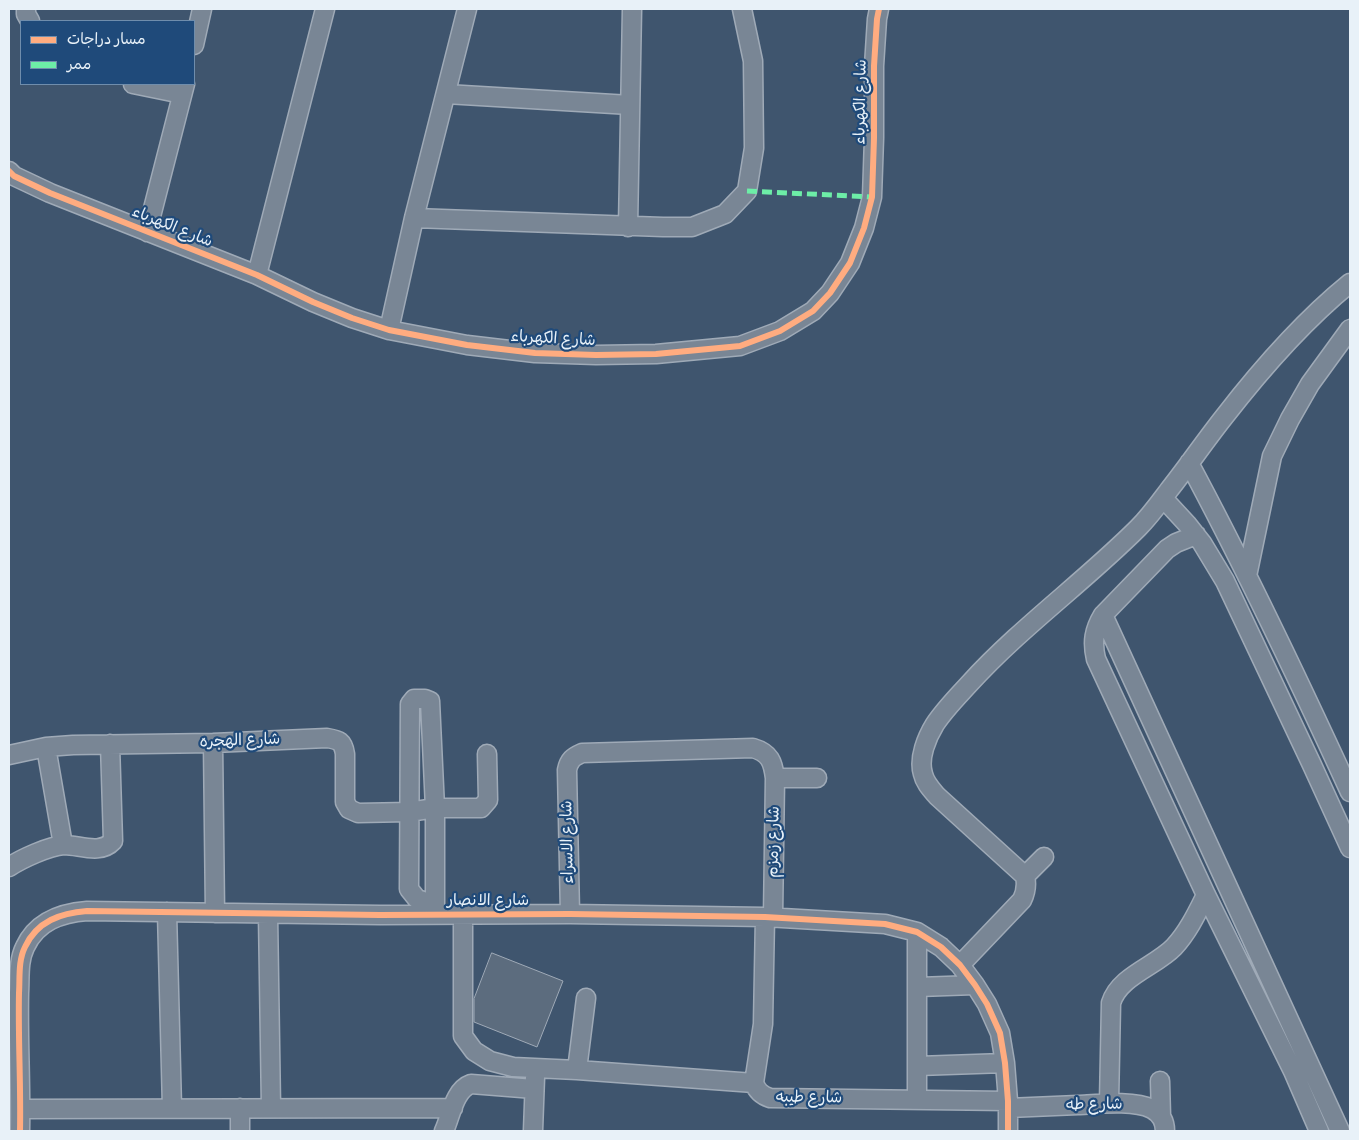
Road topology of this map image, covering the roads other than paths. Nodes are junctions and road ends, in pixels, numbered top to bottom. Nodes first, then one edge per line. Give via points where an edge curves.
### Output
1 (202, 9) edge
2 (323, 9) edge
3 (467, 9) edge
4 (632, 9) edge
5 (742, 9) edge
6 (876, 12) edge
7 (195, 40) edge
8 (144, 85) edge
9 (183, 89) edge
10 (446, 94) junction
11 (630, 105) junction
12 (9, 171) edge
13 (414, 218) junction
14 (628, 227) junction
15 (147, 232) junction
16 (257, 275) junction
17 (1350, 283) edge
18 (389, 330) junction
19 (1349, 333) edge
20 (1189, 463) junction
21 (1163, 498) junction
22 (1196, 535) junction
23 (1247, 576) junction
24 (1103, 615) junction
25 (213, 743) junction
26 (110, 744) junction
27 (46, 747) junction
28 (487, 754) dead end
29 (9, 755) edge
30 (1333, 756) junction
31 (1312, 765) junction
32 (774, 772) junction
33 (816, 778) dead end
34 (1350, 792) edge
35 (435, 808) junction
36 (409, 812) junction
37 (1349, 841) edge
38 (63, 845) junction
39 (1044, 858) dead end
40 (9, 867) edge
41 (1025, 876) junction
42 (1206, 895) junction
43 (435, 910) junction
44 (167, 912) junction
45 (215, 913) junction
46 (268, 914) junction
47 (570, 914) junction
48 (463, 915) junction
49 (769, 917) junction
50 (917, 932) junction
51 (960, 965) junction
52 (976, 985) junction
53 (918, 987) junction
54 (586, 998) dead end
55 (14, 1017) edge
56 (1005, 1063) junction
57 (918, 1066) junction
58 (535, 1068) junction
59 (578, 1070) junction
60 (1160, 1081) dead end
61 (754, 1083) junction
62 (534, 1089) junction
63 (918, 1100) junction
64 (1109, 1103) junction
65 (1008, 1104) junction
66 (172, 1108) junction
67 (240, 1108) junction
68 (271, 1108) junction
69 (453, 1108) junction
70 (21, 1109) junction
71 (1163, 1123) edge
72 (20, 1131) edge
73 (240, 1131) edge
74 (444, 1131) edge
75 (532, 1131) edge
76 (1008, 1131) edge
77 (1319, 1131) edge
78 (1340, 1131) edge

1 - 7 street
2 - 16 street
3 - 10 street
4 - 11 street
5 - 14 street via 753,61 754,148 747,192 725,214 692,227
6 - 18 street, شارع الكهرباء via 872,197 850,263 830,293 813,310 780,331 740,346 656,354 535,353 468,346
8 - 9 street
9 - 15 street
10 - 11 street
10 - 13 street
11 - 14 street
12 - 15 street, شارع الكهرباء via 50,193
13 - 14 street
13 - 18 street
15 - 16 street, شارع الكهرباء
16 - 18 street, شارع الكهرباء via 313,302
17 - 20 street via 1287,341
19 - 23 street via 1310,384 1272,456
20 - 21 street
20 - 23 street
21 - 22 street
21 - 41 street via 1140,526 1096,568 981,671 935,725 925,745 921,760 927,784
22 - 24 street via 1167,549
22 - 31 street via 1225,581
23 - 30 street
24 - 42 street via 1094,636 1096,658
24 - 78 street
25 - 26 street, شارع الهجره
25 - 36 street, شارع الهجره via 336,739 344,746 345,802 349,809 358,813
25 - 45 street
26 - 27 street, شارع الهجره
26 - 38 street via 113,841 100,849
27 - 29 street, شارع الهجره
27 - 38 street
28 - 35 street via 488,800 481,808
30 - 31 street
30 - 34 street
31 - 37 street
32 - 33 street
32 - 47 street, شارع الاسراء via 768,756 753,748 582,753 571,759 567,770
32 - 49 street, شارع زمزم
35 - 36 street
35 - 36 street via 430,701 414,700 410,704
35 - 43 street
36 - 43 street via 409,888 417,899
38 - 40 street via 33,854
39 - 41 street
41 - 51 street via 1026,889 1022,900
42 - 64 street via 1174,947 1120,987 1113,997
42 - 77 street
43 - 46 street, شارع الانصار via 380,915
43 - 48 street, شارع الانصار
44 - 45 street, شارع الانصار
44 - 55 street, شارع الانصار via 72,912 43,925 24,948
44 - 66 street
45 - 46 street, شارع الانصار
46 - 68 street
47 - 48 street, شارع الانصار
47 - 49 street, شارع الانصار
48 - 58 street via 463,1036 474,1050 490,1060 512,1067
49 - 50 street, شارع الانصار via 885,924
49 - 61 street, شارع طيبه via 763,1024
50 - 51 street, شارع الانصار
50 - 53 street
51 - 52 street, شارع الانصار
52 - 53 street
52 - 56 street, شارع الانصار via 1000,1033
53 - 57 street
54 - 59 street
55 - 70 street, شارع الانصار
56 - 57 street
56 - 65 street, شارع الانصار
57 - 63 street
58 - 59 street
58 - 62 street
59 - 61 street
60 - 71 street
61 - 63 street, شارع طيبه via 757,1090 770,1098
62 - 69 street via 471,1084 464,1086
62 - 75 street
63 - 65 street, شارع طيبه
64 - 65 street, شارع طه
64 - 71 street, شارع طه via 1152,1109
65 - 76 street, شارع الانصار
66 - 67 street
66 - 70 street
67 - 68 street
67 - 73 street
68 - 69 street
69 - 74 street
70 - 72 street, شارع الانصار

